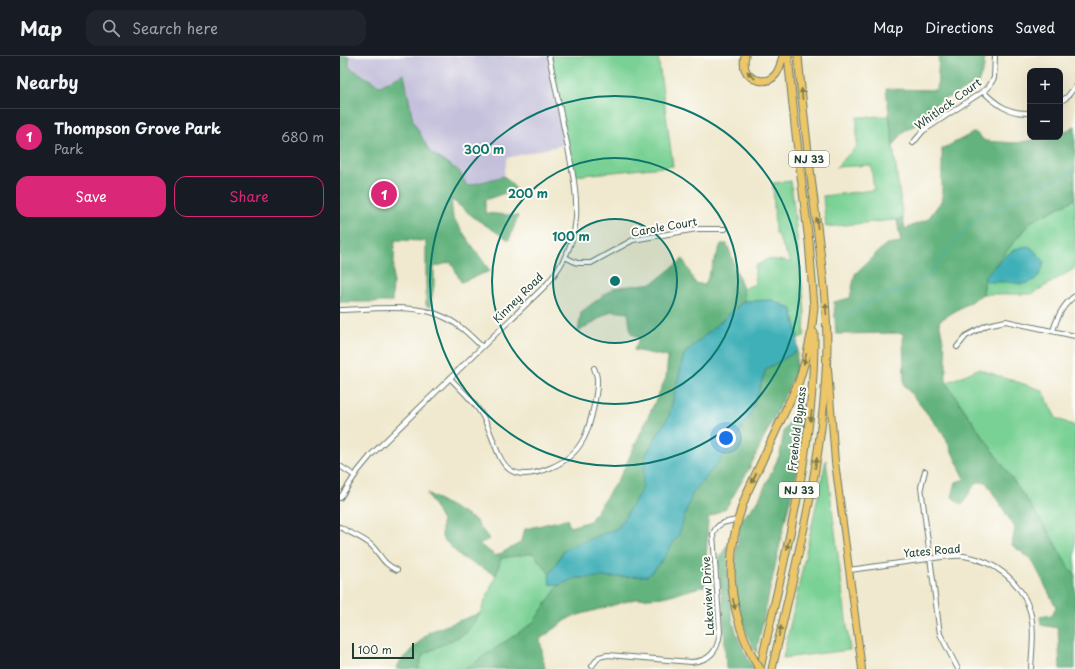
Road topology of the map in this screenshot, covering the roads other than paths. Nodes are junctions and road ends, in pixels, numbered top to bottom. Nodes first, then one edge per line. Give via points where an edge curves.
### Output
1 (549, 56) edge
2 (745, 56) edge
3 (783, 56) edge
4 (788, 56) edge
5 (798, 56) edge
6 (995, 56) edge
7 (1075, 87) edge
8 (983, 91) junction
9 (1063, 99) edge
10 (1027, 113) edge
11 (913, 143) dead end
12 (725, 230) dead end
13 (565, 257) junction
14 (1075, 296) edge
15 (814, 307) junction
16 (340, 310) edge
17 (1052, 331) junction
18 (1075, 336) edge
19 (482, 347) junction
20 (957, 347) dead end
21 (827, 348) junction
22 (594, 368) dead end
23 (450, 378) junction
24 (340, 466) edge
25 (925, 471) dead end
26 (355, 476) junction
27 (340, 498) edge
28 (737, 520) junction
29 (340, 527) edge
30 (930, 559) junction
31 (397, 570) dead end
32 (849, 570) junction
33 (592, 666) dead end
34 (760, 669) edge
35 (772, 669) edge
36 (862, 669) edge
37 (958, 669) edge
38 (1031, 669) edge

1 - 13 street, Kinney Road via 577,200 575,227
3 -> 2 highway via 778,72 772,78 762,81 747,72 744,66
4 - 15 highway, NJ 33
21 -> 5 highway, NJ 33 via 824,290
6 - 8 street, Whitlock Court via 994,78
7 - 9 street
8 - 10 street via 1001,107 1012,112
8 - 11 street, Whitlock Court via 922,131
12 - 13 street, Carole Court via 697,229 634,240 591,263 578,263
13 - 19 street, Kinney Road via 546,285
14 - 17 street via 1057,317
15 -> 28 highway via 811,335 799,381
15 -> 34 highway, Freehold Bypass / NJ 33 via 813,392 806,452
16 - 19 street via 410,309 431,312 459,326
17 - 18 street
17 - 20 street via 1006,321 995,322 966,336
19 - 23 street, Kinney Road
21 - 32 main road via 835,462
35 -> 21 highway, Freehold Bypass / NJ 33 via 813,481 821,430
22 - 23 street via 597,387 589,425 582,443 561,463 530,474 521,474 503,463 480,411
23 - 26 street, Kinney Road via 372,454
24 - 26 street
25 - 30 street via 921,487
26 - 27 street, Kinney Road
28 - 33 street, Lakeview Drive via 720,524 713,534 720,632 715,650 709,658 700,662 690,662 608,655 599,657
28 -> 34 highway, bridge via 731,556 732,589 738,620
29 - 31 street via 366,541 386,564
30 - 32 street, Yates Road
30 - 37 street via 940,634
30 - 38 street, Yates Road via 962,556 993,565 1007,575 1018,587 1030,612 1033,634
32 - 36 main road

